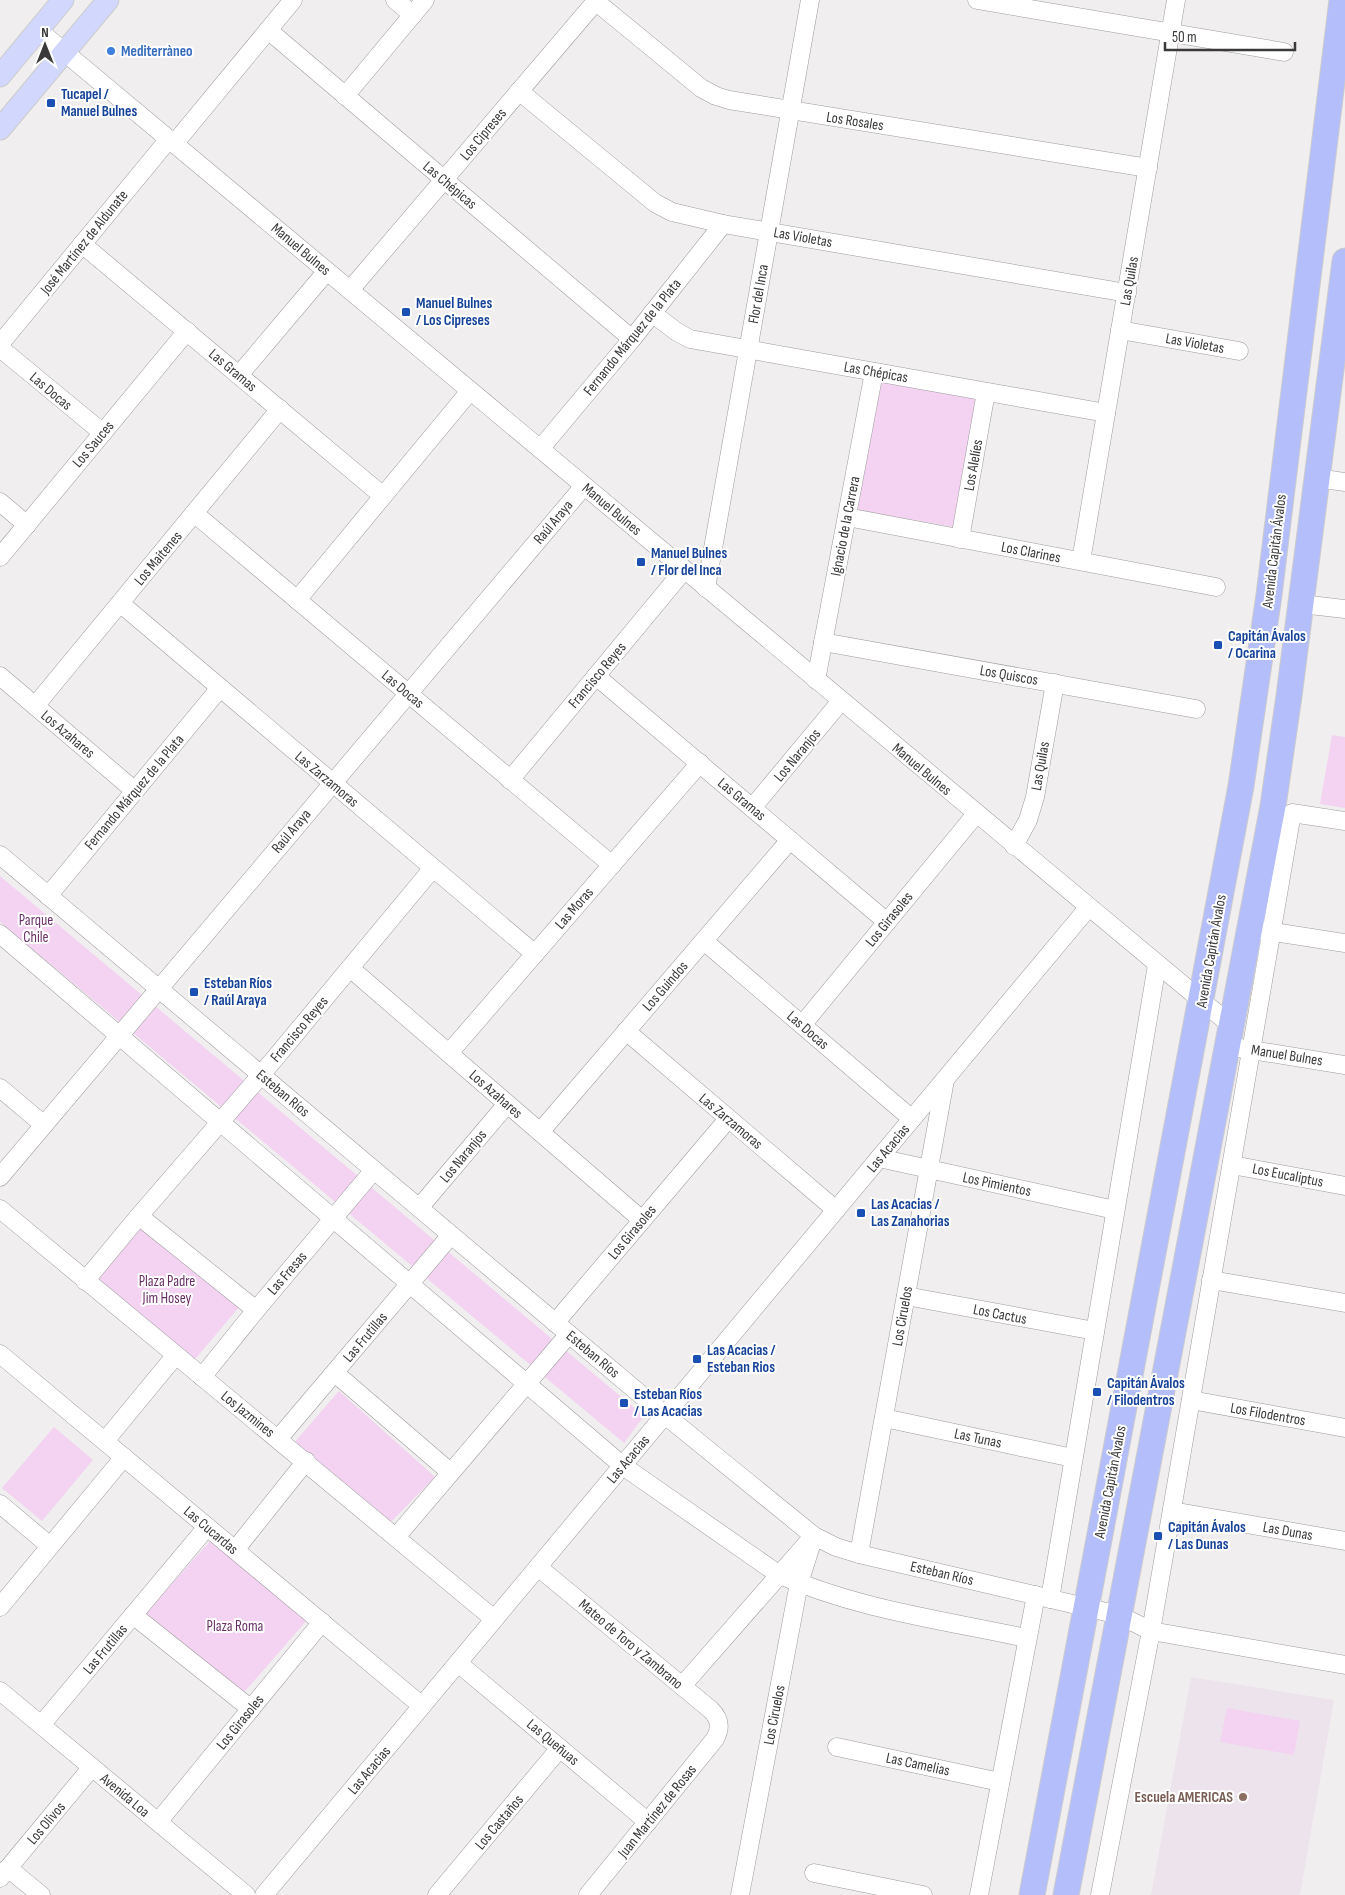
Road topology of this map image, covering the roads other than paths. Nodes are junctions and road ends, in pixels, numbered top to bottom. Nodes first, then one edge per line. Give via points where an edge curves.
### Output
1 (63, 0) edge
2 (108, 0) edge
3 (293, 0) edge
4 (395, 0) edge
5 (425, 0) edge
6 (596, 0) edge
7 (810, 0) edge
8 (977, 0) edge
9 (1176, 0) edge
10 (1342, 0) edge
11 (413, 15) junction
12 (38, 30) junction
13 (268, 30) junction
14 (1170, 33) junction
15 (64, 52) junction
16 (1284, 52) dead end
17 (0, 76) edge
18 (519, 91) junction
19 (345, 96) junction
20 (790, 110) junction
21 (0, 129) edge
22 (171, 141) junction
23 (1148, 168) junction
24 (444, 180) junction
25 (722, 224) junction
26 (769, 231) junction
27 (82, 244) junction
28 (1345, 261) edge
29 (327, 271) junction
30 (350, 290) junction
31 (1127, 293) junction
32 (652, 313) junction
33 (1120, 330) junction
34 (186, 331) junction
35 (632, 339) junction
36 (0, 346) edge
37 (748, 349) junction
38 (1239, 351) dead end
39 (1338, 368) edge
40 (874, 372) junction
41 (239, 375) junction
42 (470, 391) junction
43 (986, 392) junction
44 (280, 409) junction
45 (1106, 413) junction
46 (102, 433) junction
47 (540, 450) junction
48 (1317, 478) junction
49 (1345, 482) edge
50 (584, 486) junction
51 (383, 496) junction
52 (0, 502) edge
53 (194, 513) junction
54 (847, 517) junction
55 (27, 524) junction
56 (960, 539) junction
57 (0, 557) edge
58 (1081, 562) junction
59 (684, 570) junction
60 (1216, 587) dead end
61 (706, 588) junction
62 (298, 600) junction
63 (120, 603) junction
64 (1301, 604) junction
65 (1345, 609) edge
66 (823, 642) junction
67 (0, 676) edge
68 (596, 676) junction
69 (816, 680) junction
70 (1054, 683) junction
71 (220, 688) junction
72 (408, 693) junction
73 (841, 701) junction
74 (35, 706) junction
75 (1196, 709) dead end
76 (700, 763) junction
77 (510, 780) junction
78 (332, 782) junction
79 (135, 791) junction
80 (752, 808) junction
81 (976, 814) junction
82 (1345, 821) edge
83 (790, 840) junction
84 (1014, 846) junction
85 (0, 855) edge
86 (612, 865) junction
87 (433, 868) junction
88 (48, 896) junction
89 (1088, 908) junction
90 (887, 922) junction
91 (1261, 930) junction
92 (0, 934) edge
93 (704, 940) junction
94 (1345, 943) edge
95 (535, 954) junction
96 (1157, 965) junction
97 (350, 968) junction
98 (159, 989) junction
99 (1202, 1002) junction
100 (802, 1025) junction
101 (626, 1031) junction
102 (119, 1036) junction
103 (1237, 1040) junction
104 (449, 1053) junction
105 (1345, 1065) edge
106 (261, 1075) junction
107 (946, 1079) junction
108 (0, 1088) edge
109 (507, 1104) junction
110 (728, 1119) junction
111 (912, 1119) junction
112 (220, 1122) junction
113 (44, 1125) junction
114 (540, 1132) junction
115 (880, 1158) junction
116 (1232, 1165) junction
117 (929, 1169) junction
118 (374, 1170) junction
119 (0, 1177) edge
120 (1345, 1186) edge
121 (419, 1208) junction
122 (0, 1209) edge
123 (836, 1210) junction
124 (1115, 1210) junction
125 (139, 1216) junction
126 (334, 1218) junction
127 (642, 1220) junction
128 (451, 1234) junction
129 (1212, 1280) junction
130 (85, 1281) junction
131 (410, 1284) junction
132 (906, 1296) junction
133 (1345, 1304) edge
134 (256, 1310) junction
135 (555, 1322) junction
136 (1095, 1332) junction
137 (569, 1334) junction
138 (175, 1356) junction
139 (3, 1362) edge
140 (335, 1373) junction
141 (202, 1377) junction
142 (527, 1383) junction
143 (1190, 1400) junction
144 (665, 1415) junction
145 (884, 1418) junction
146 (1345, 1428) edge
147 (278, 1439) junction
148 (105, 1441) junction
149 (124, 1457) junction
150 (1073, 1458) junction
151 (306, 1461) junction
152 (623, 1466) junction
153 (450, 1472) junction
154 (0, 1504) edge
155 (1172, 1511) junction
156 (207, 1526) junction
157 (814, 1536) junction
158 (396, 1537) junction
159 (1345, 1541) edge
160 (50, 1546) junction
161 (235, 1550) junction
162 (859, 1554) junction
163 (538, 1567) junction
164 (778, 1574) junction
165 (799, 1583) junction
166 (1043, 1597) junction
167 (0, 1607) edge
168 (1086, 1607) junction
169 (133, 1615) junction
170 (1119, 1615) junction
171 (494, 1619) junction
172 (322, 1622) junction
173 (1151, 1631) junction
174 (1026, 1638) junction
175 (458, 1663) junction
176 (1345, 1665) edge
177 (682, 1686) junction
178 (1, 1695) edge
179 (422, 1706) junction
180 (251, 1709) junction
181 (720, 1724) joint
182 (41, 1725) junction
183 (836, 1747) dead end
184 (560, 1748) junction
185 (92, 1768) junction
186 (1000, 1782) junction
187 (158, 1822) junction
188 (648, 1822) junction
189 (4, 1873) edge
190 (814, 1873) dead end
191 (41, 1895) edge
192 (246, 1895) edge
193 (264, 1895) edge
194 (437, 1895) edge
195 (588, 1895) edge
196 (740, 1895) edge
197 (923, 1895) edge
198 (979, 1895) edge
199 (1032, 1895) edge
200 (1066, 1895) edge
201 (1100, 1895) edge

1 - 12 main road
2 - 15 main road
3 - 13 street, José Martínez de Aldunate
4 - 11 street
5 - 11 street
6 - 18 street, Los Cipreses
6 - 20 street, Los Rosales via 708,92 729,100
7 - 20 street, Flor del Inca
8 - 14 street
9 - 14 street, Las Quilas
10 - 99 highway, Avenida Capitán Ávalos via 1254,707
11 - 19 street
12 - 15 street, Manuel Bulnes
12 - 17 main road
13 - 19 street, Las Chépicas
13 - 22 street, José Martínez de Aldunate
14 - 16 street
14 - 23 street, Las Quilas
15 - 21 main road
15 - 22 street, Manuel Bulnes
18 - 24 street, Los Cipreses
18 - 25 street, Las Violetas via 663,209
19 - 24 street, Las Chépicas
20 - 23 street, Los Rosales
20 - 26 street, Flor del Inca
22 - 27 street, José Martínez de Aldunate
22 - 29 street, Manuel Bulnes
23 - 31 street, Las Quilas
24 - 30 street, Los Cipreses
24 - 35 street, Las Chépicas
25 - 26 street, Las Violetas
25 - 32 street, Fernando Márquez de la Plata
26 - 31 street, Las Violetas
26 - 37 street, Flor del Inca
27 - 34 street, Las Gramas
27 - 36 street, José Martínez de Aldunate
28 - 39 highway
29 - 30 street, Manuel Bulnes
29 - 41 street
30 - 42 street, Manuel Bulnes
31 - 33 street, Las Quilas
32 - 35 street, Fernando Márquez de la Plata
32 - 37 street, Las Chépicas via 690,339
33 - 38 street, Las Violetas
33 - 45 street, Las Quilas
34 - 41 street, Las Gramas
34 - 46 street, Los Sauces
35 - 47 street, Fernando Márquez de la Plata
36 - 46 street, Las Docas
37 - 40 street, Las Chépicas
37 - 61 street, Flor del Inca
39 - 48 highway
40 - 43 street, Las Chépicas
40 - 54 street, Ignacio de la Carrera
41 - 44 street, Las Gramas
42 - 47 street, Manuel Bulnes
42 - 51 street
43 - 45 street, Las Chépicas
43 - 56 street, Los Alelíes
44 - 51 street, Las Gramas
44 - 53 street, Los Maitenes
45 - 58 street, Las Quilas
46 - 55 street, Los Sauces
47 - 50 street, Manuel Bulnes
48 - 49 street
48 - 64 highway
50 - 59 street, Manuel Bulnes
50 - 72 street, Raúl Araya
51 - 62 street
52 - 55 street
53 - 62 street, Las Docas
53 - 63 street, Los Maitenes
54 - 56 street, Los Clarines
54 - 66 street, Ignacio de la Carrera
55 - 57 street, Los Sauces
56 - 58 street, Los Clarines
58 - 60 street, Los Clarines
59 - 61 street, Manuel Bulnes
59 - 68 street, Francisco Reyes
61 - 69 street, Manuel Bulnes
62 - 72 street, Las Docas
63 - 71 street, Las Zarzamoras
63 - 74 street, Los Maitenes
64 - 65 street
64 - 91 highway via 1274,796
66 - 69 street, Ignacio de la Carrera
66 - 70 street, Los Quiscos
67 - 74 street, Los Azahares
68 - 76 street, Las Gramas
68 - 77 street, Francisco Reyes
69 - 73 street, Manuel Bulnes
70 - 75 street, Los Quiscos
70 - 84 street, Las Quilas via 1035,797 1028,820
71 - 78 street, Las Zarzamoras
71 - 79 street, Fernando Márquez de la Plata
72 - 77 street, Las Docas
72 - 78 street, Raúl Araya
73 - 80 street, Los Naranjos
73 - 81 street, Manuel Bulnes
74 - 79 street, Los Azahares
76 - 80 street, Las Gramas
76 - 86 street, Las Moras
77 - 86 street, Las Docas
78 - 87 street, Las Zarzamoras
78 - 98 street, Raúl Araya
79 - 88 street, Fernando Márquez de la Plata
80 - 83 street, Las Gramas
81 - 84 street, Manuel Bulnes
81 - 90 street, Los Girasoles
82 - 91 street via 1292,813
83 - 90 street, Las Gramas
83 - 93 street, Los Guindos
84 - 89 street, Manuel Bulnes
85 - 88 street, Esteban Ríos
86 - 95 street, Las Moras
87 - 95 street, Las Zarzamoras
87 - 97 street, Francisco Reyes
88 - 98 street, Esteban Ríos
89 - 96 street, Manuel Bulnes
89 - 107 street, Las Acacias
90 - 100 street, Los Girasoles
91 - 94 street
91 - 103 highway
92 - 102 street
93 - 100 street, Las Docas
93 - 101 street, Los Guindos
95 - 104 street, Las Moras
96 - 99 street, Manuel Bulnes
96 - 124 street
97 - 104 street, Los Azahares
97 - 106 street, Francisco Reyes
98 - 102 street, Raúl Araya
98 - 106 street, Esteban Ríos
99 - 103 street, Manuel Bulnes
99 - 168 highway, Avenida Capitán Ávalos
100 - 111 street, Las Docas
101 - 110 street, Las Zarzamoras
101 - 114 street, Los Guindos
102 - 112 street
102 - 113 street, Raúl Araya
103 - 105 street, Manuel Bulnes
103 - 116 street
103 - 170 highway
104 - 109 street, Los Azahares
106 - 112 street, Francisco Reyes
106 - 118 street, Esteban Ríos
107 - 111 street, Las Acacias
107 - 117 street, Los Ciruelos
108 - 113 street
109 - 114 street, Los Azahares
109 - 121 street, Los Naranjos
110 - 123 street, Las Zarzamoras
110 - 127 street, Los Girasoles
111 - 115 street, Las Acacias
112 - 125 street, Francisco Reyes
112 - 126 street
113 - 119 street, Raúl Araya
114 - 127 street, Los Azahares
115 - 117 street, Los Pimientos
115 - 123 street, Las Acacias
116 - 120 street, Los Eucaliptus
116 - 129 street
117 - 124 street, Los Pimientos
117 - 132 street, Los Ciruelos
118 - 121 street, Esteban Ríos
118 - 126 street, Las Fresas
121 - 128 street, Esteban Ríos
122 - 130 street, Los Jazmines
123 - 144 street, Las Acacias
124 - 136 street
125 - 130 street, Francisco Reyes
125 - 134 street
126 - 131 street
126 - 134 street, Las Fresas
127 - 135 street, Los Girasoles
128 - 131 street, Las Frutillas
128 - 135 street, Esteban Ríos
129 - 133 street
129 - 143 street
130 - 138 street, Los Jazmines
131 - 140 street, Las Frutillas
131 - 142 street
132 - 136 street, Los Cactus
132 - 145 street, Los Ciruelos
134 - 141 street, Las Fresas
135 - 137 street, Esteban Ríos
136 - 150 street
137 - 142 street
137 - 144 street, Esteban Ríos
138 - 141 street, Los Jazmines
138 - 148 street
139 - 148 street, Las Cucardas
140 - 147 street, Las Frutillas
140 - 153 street
141 - 147 street, Los Jazmines
142 - 152 street
142 - 153 street
143 - 146 street, Los Filodentros
143 - 155 street
144 - 152 street, Las Acacias
144 - 157 street, Esteban Ríos
145 - 150 street, Las Tunas
145 - 162 street, Los Ciruelos
147 - 151 street, Los Jazmines
148 - 149 street, Las Cucardas
149 - 156 street, Las Cucardas
149 - 160 street
150 - 166 street
151 - 158 street, Los Jazmines
151 - 161 street
152 - 163 street, Las Acacias
152 - 164 street
153 - 158 street
154 - 160 street
155 - 159 street, Las Dunas
155 - 173 street
156 - 161 street, Las Cucardas
156 - 169 street, Las Frutillas
157 - 162 street, Esteban Ríos
157 - 164 street
157 - 165 street, Los Ciruelos
158 - 171 street, Los Jazmines
160 - 167 street
161 - 172 street, Las Cucardas
162 - 166 street, Esteban Ríos
163 - 171 street, Las Acacias
163 - 177 street, Mateo de Toro y Zambrano
164 - 165 street
164 - 177 street
165 - 174 street via 844,1599
165 - 196 street, Los Ciruelos
166 - 168 street, Esteban Ríos
166 - 174 street
168 - 170 street, Esteban Ríos
168 - 199 highway, Avenida Capitán Ávalos
169 - 180 street
169 - 182 street, Las Frutillas
170 - 173 street, Esteban Ríos
170 - 200 highway
171 - 175 street, Las Acacias
172 - 179 street, Las Cucardas
172 - 180 street, Los Girasoles
173 - 176 street, Esteban Ríos
173 - 201 street
174 - 186 street
175 - 179 street, Las Acacias
175 - 184 street, Las Queñuas
177 - 181 street, Mateo de Toro y Zambrano via 714,1713
178 - 182 street, Avenida Loa
179 - 193 street, Las Acacias
180 - 187 street, Los Girasoles
181 - 188 street, Juan Martínez de Rosas via 715,1739
182 - 185 street, Avenida Loa
183 - 186 street, Las Camelias
184 - 188 street, Las Queñuas
184 - 194 street, Los Castaños
185 - 187 street, Avenida Loa
185 - 189 street, Los Olivos
186 - 198 street
187 - 192 street, Avenida Loa
188 - 195 street, Juan Martínez de Rosas
189 - 191 street
190 - 197 street

